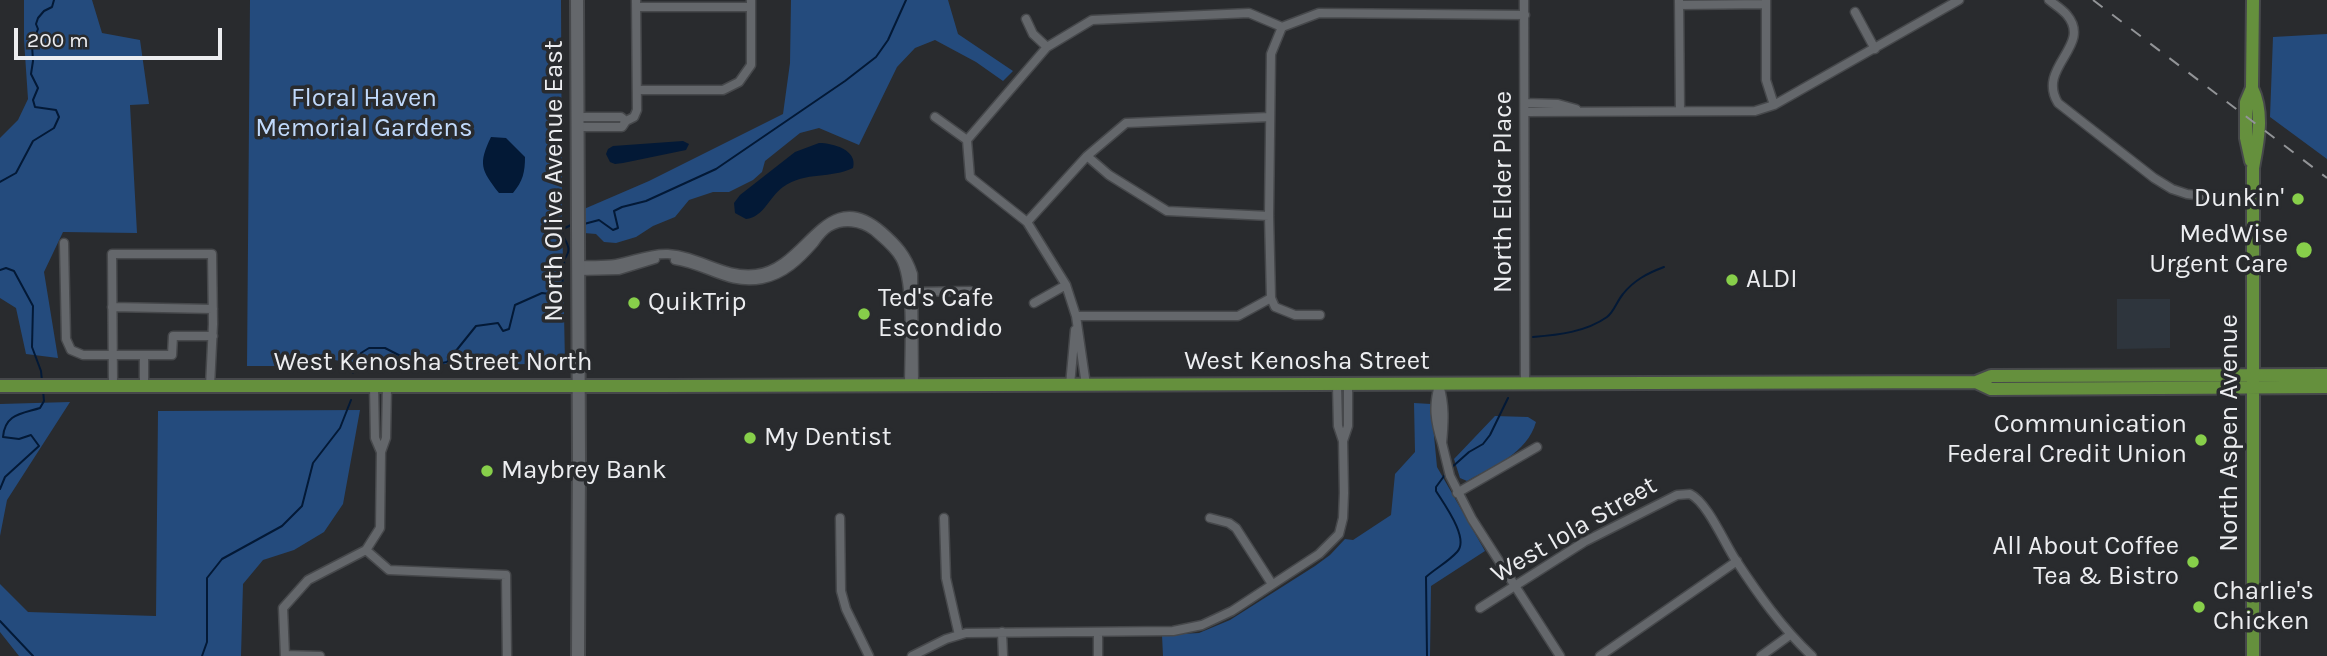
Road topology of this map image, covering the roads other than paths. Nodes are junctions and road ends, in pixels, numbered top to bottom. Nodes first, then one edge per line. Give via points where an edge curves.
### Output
1 (577, 0) edge
2 (1524, 0) edge
3 (1958, 0) edge
4 (2049, 0) edge
5 (2253, 0) edge
6 (1679, 2) edge
7 (1766, 2) edge
8 (636, 4) edge
9 (751, 4) edge
10 (1855, 12) dead end
11 (1525, 15) junction
12 (1026, 19) dead end
13 (1282, 27) junction
14 (1047, 47) junction
15 (1875, 49) junction
16 (637, 90) junction
17 (1774, 105) junction
18 (1525, 108) junction
19 (1680, 111) junction
20 (607, 117) junction
21 (935, 117) dead end
22 (1270, 117) junction
23 (626, 121) junction
24 (578, 122) junction
25 (607, 127) junction
26 (967, 140) junction
27 (1087, 156) junction
28 (2252, 197) junction
29 (1269, 216) junction
30 (1027, 222) junction
31 (64, 243) dead end
32 (578, 268) junction
33 (1066, 285) junction
34 (970, 291) dead end
35 (911, 292) junction
36 (1271, 298) junction
37 (1034, 303) dead end
38 (112, 307) junction
39 (213, 309) junction
40 (1076, 316) junction
41 (1320, 316) dead end
42 (213, 336) junction
43 (144, 355) junction
44 (113, 356) junction
45 (2327, 375) edge
46 (2253, 382) junction
47 (1525, 384) junction
48 (1070, 385) junction
49 (1086, 385) junction
50 (1342, 385) junction
51 (1439, 385) junction
52 (0, 386) edge
53 (113, 386) junction
54 (144, 386) junction
55 (211, 386) junction
56 (380, 386) junction
57 (579, 386) junction
58 (638, 386) joint
59 (912, 386) junction
60 (2327, 387) edge
61 (1536, 447) dead end
62 (381, 452) junction
63 (1457, 493) junction
64 (840, 519) dead end
65 (944, 519) dead end
66 (1210, 519) dead end
67 (366, 550) junction
68 (1737, 561) junction
69 (1272, 583) junction
70 (1514, 586) junction
71 (1480, 608) dead end
72 (1002, 632) junction
73 (1098, 632) junction
74 (959, 635) junction
75 (1790, 635) junction
76 (285, 656) edge
77 (320, 656) edge
78 (507, 656) edge
79 (578, 656) edge
80 (869, 656) edge
81 (912, 656) edge
82 (1003, 656) edge
83 (1098, 656) edge
84 (1560, 656) edge
85 (1600, 656) edge
86 (1761, 656) edge
87 (1812, 656) edge
88 (2253, 656) edge

1 - 24 street, North Olive Avenue East
2 - 11 street, North Elder Place
3 - 15 street
4 - 28 street via 2067,15 2073,34 2052,77 2052,94 2058,103 2172,189 2212,197
5 - 28 main road, North Aspen Avenue via 2252,88 2259,102 2259,139
6 - 7 street
6 - 19 street
7 - 17 street via 1766,79
8 - 9 street
8 - 16 street
9 - 16 street via 751,65 739,82 717,90
10 - 15 street
11 - 13 street via 1319,13
11 - 18 street, North Elder Place
12 - 14 street
13 - 14 street via 1249,13 1092,20
13 - 22 street via 1271,54
14 - 26 street
15 - 17 street
16 - 23 street via 636,114
17 - 19 street via 1755,111
18 - 19 street
18 - 47 street, North Elder Place
20 - 23 street
20 - 24 street
20 - 25 street
21 - 26 street
22 - 27 street via 1126,123
22 - 29 street
23 - 25 street via 622,127
24 - 25 street
24 - 32 street, North Olive Avenue East
26 - 30 street via 970,177
27 - 29 street via 1108,175 1167,211
27 - 30 street
28 - 46 main road, North Aspen Avenue
29 - 36 street
30 - 33 street
31 - 44 street via 66,339 71,350 83,355
32 - 35 street via 667,254 694,258 728,273 760,274 785,263 824,224 838,217 860,217 872,223 908,260 913,274
32 - 57 street, North Olive Avenue East
33 - 37 street
33 - 40 street
34 - 35 street
35 - 59 street
36 - 40 street via 1238,316
36 - 41 street via 1275,307 1295,315
38 - 39 street
38 - 39 street via 112,254 212,254
38 - 44 street
39 - 42 street
40 - 48 street
40 - 49 street
42 - 43 street via 173,336 172,355
42 - 55 street
43 - 44 street
43 - 54 street
44 - 53 street
45 - 46 main road
46 - 47 main road, West Kenosha Street via 1991,376 1976,382
46 - 60 main road
46 - 88 main road, North Aspen Avenue
47 - 51 main road, West Kenosha Street
48 - 49 main road, West Kenosha Street
48 - 59 main road, West Kenosha Street
49 - 50 main road, West Kenosha Street
50 - 51 main road, West Kenosha Street
50 - 69 street via 1348,426 1343,440 1344,510 1339,534 1319,554
51 - 63 street via 1435,422
52 - 53 main road
53 - 54 main road
54 - 55 main road
55 - 56 main road, West Kenosha Street North
56 - 57 main road, West Kenosha Street North
56 - 62 street via 386,438
56 - 62 street via 374,438
57 - 58 main road, West Kenosha Street North
57 - 79 street, North Olive Avenue East
58 - 59 main road, West Kenosha Street
61 - 63 street
62 - 67 street via 380,528
63 - 70 street
64 - 80 street via 841,591
65 - 74 street via 946,578
66 - 69 street via 1236,528
67 - 76 street via 308,580 283,608
67 - 78 street via 389,570 506,575
68 - 70 street, West Iola Street via 1704,505 1690,494 1677,495 1597,535
68 - 75 street
68 - 85 street
69 - 73 street via 1202,625 1173,631
70 - 71 street, West Iola Street
70 - 84 street
72 - 73 street
72 - 74 street
72 - 82 street
73 - 83 street
74 - 81 street
75 - 86 street
75 - 87 street
76 - 77 street

